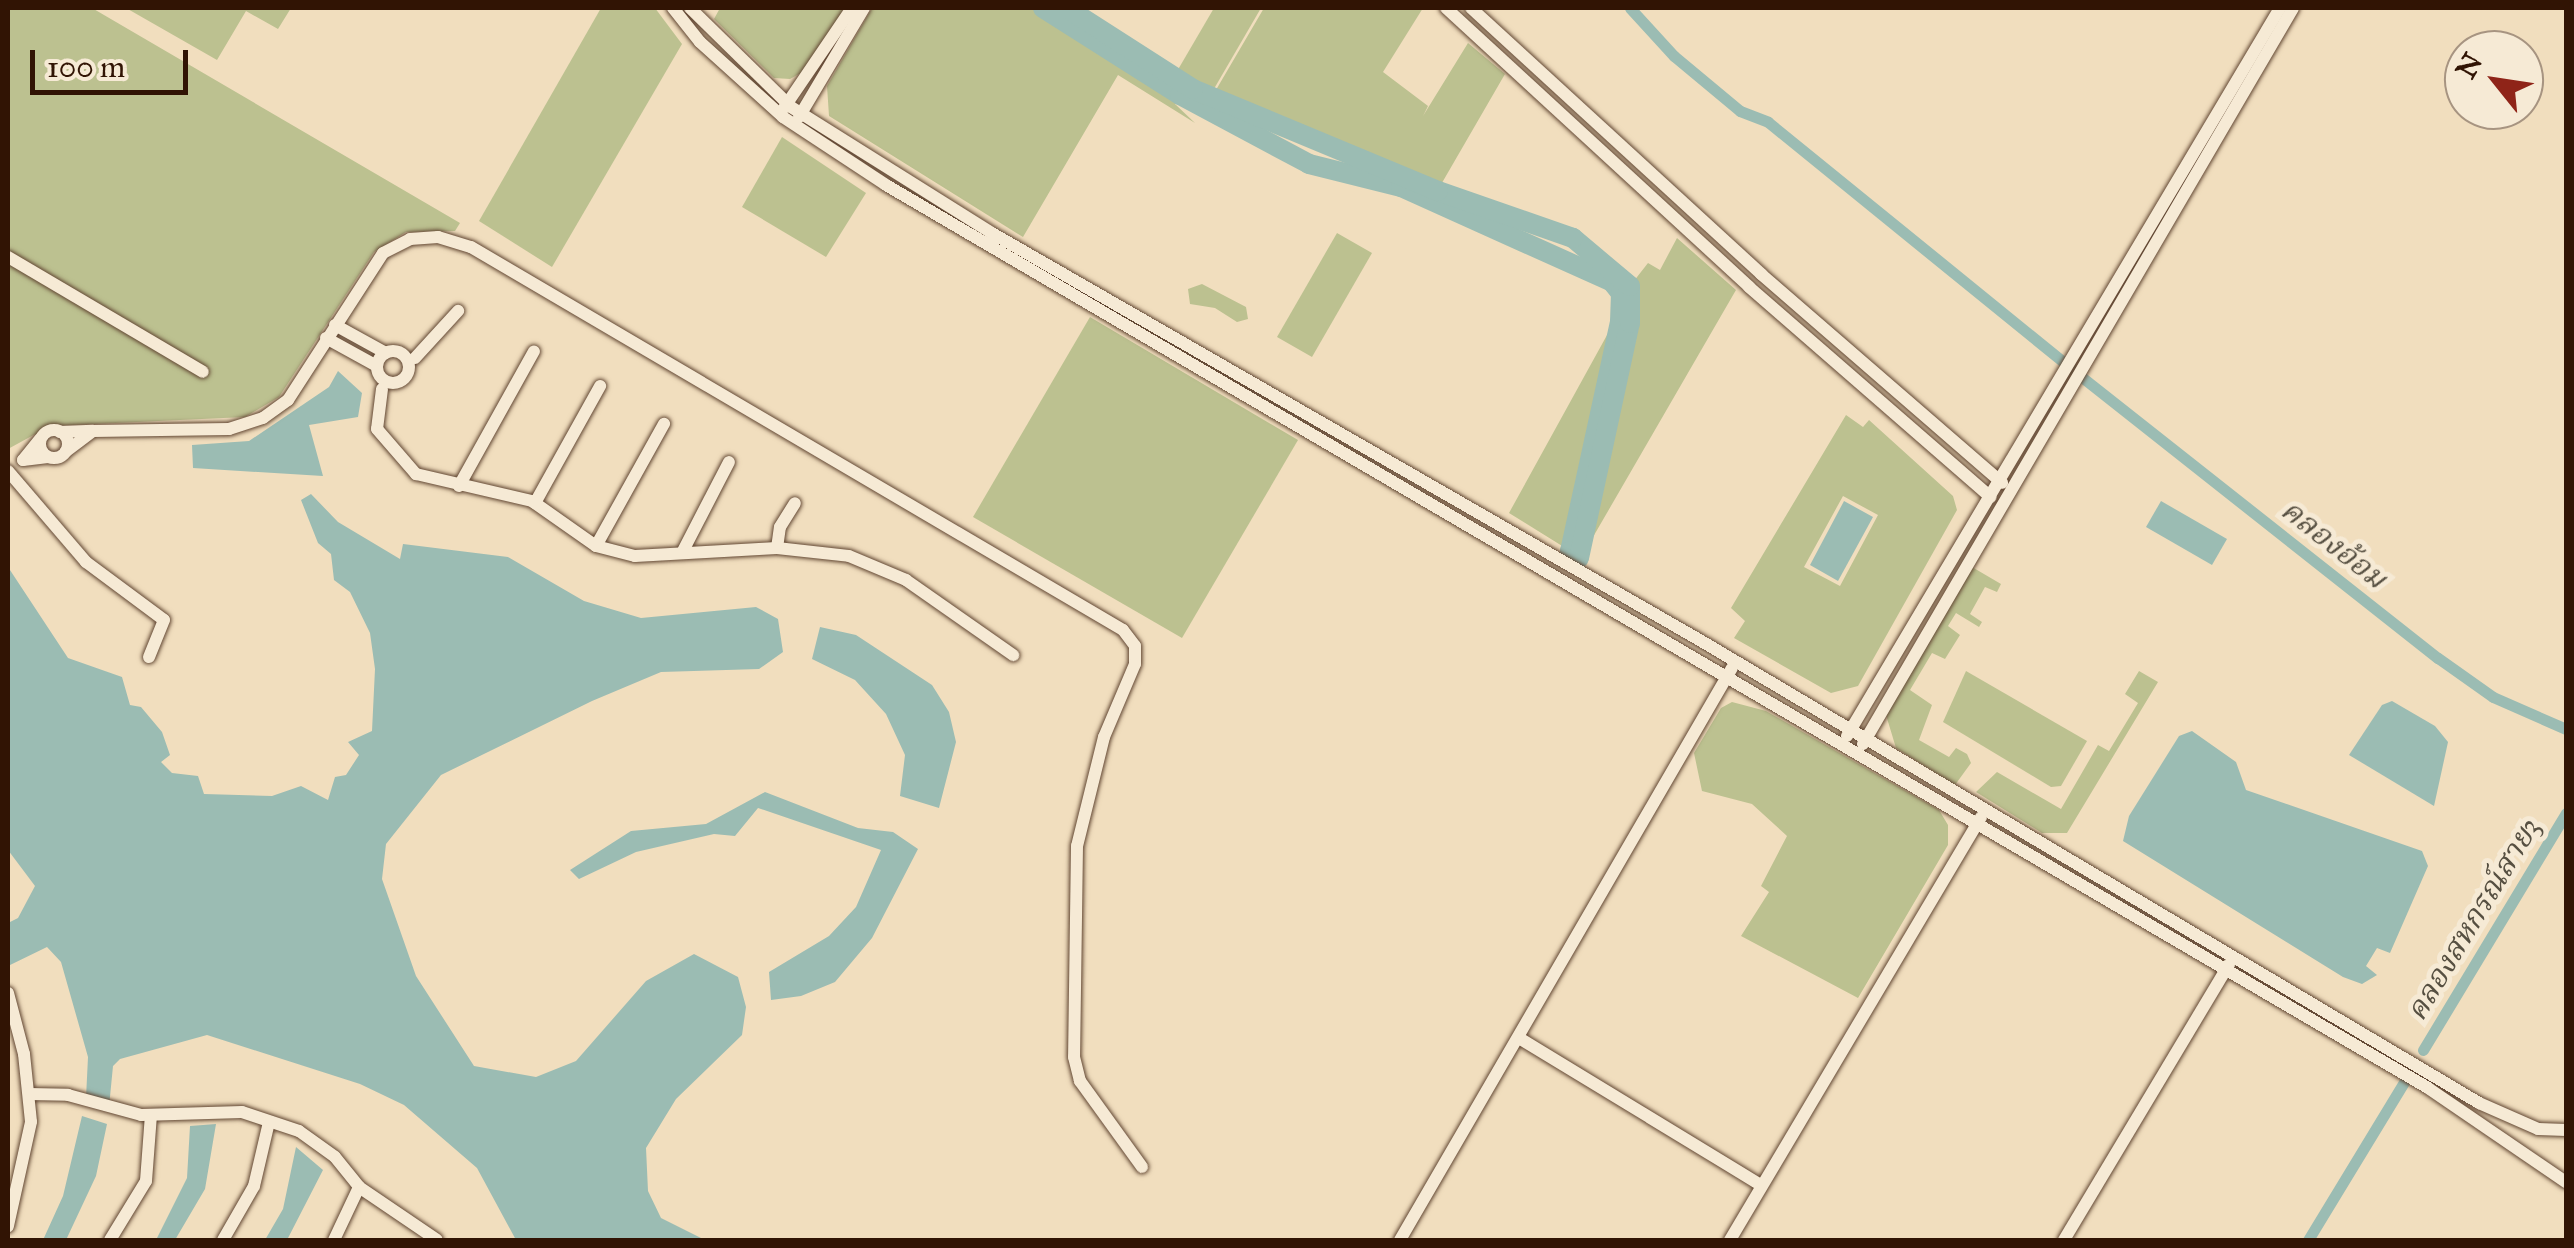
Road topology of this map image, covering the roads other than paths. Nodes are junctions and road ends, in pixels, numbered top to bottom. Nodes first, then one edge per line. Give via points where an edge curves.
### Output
1 (673, 8) edge
2 (690, 8) edge
3 (852, 8) edge
4 (864, 8) edge
5 (1446, 8) edge
6 (1471, 8) edge
7 (2280, 8) edge
8 (2292, 8) edge
9 (783, 108) junction
10 (798, 119) junction
11 (8, 257) edge
12 (458, 311) dead end
13 (334, 325) junction
14 (326, 338) junction
15 (534, 350) dead end
16 (386, 352) junction
17 (409, 360) junction
18 (203, 372) dead end
19 (383, 379) junction
20 (600, 386) dead end
21 (664, 424) dead end
22 (93, 431) junction
23 (60, 432) junction
24 (42, 436) junction
25 (65, 452) junction
26 (48, 457) junction
27 (24, 460) junction
28 (729, 462) dead end
29 (8, 468) edge
30 (1998, 480) junction
31 (459, 486) junction
32 (2011, 490) junction
33 (1988, 494) junction
34 (535, 503) junction
35 (795, 503) dead end
36 (2001, 504) junction
37 (596, 546) junction
38 (777, 548) junction
39 (683, 551) junction
40 (1013, 655) dead end
41 (149, 658) dead end
42 (1732, 667) junction
43 (1847, 736) junction
44 (1862, 744) junction
45 (1982, 815) junction
46 (2230, 962) junction
47 (8, 994) edge
48 (1519, 1038) junction
49 (2425, 1078) junction
50 (29, 1094) junction
51 (152, 1115) junction
52 (269, 1122) junction
53 (2519, 1123) junction
54 (2566, 1130) edge
55 (2512, 1145) junction
56 (1142, 1166) dead end
57 (2566, 1182) edge
58 (1761, 1185) junction
59 (359, 1186) junction
60 (8, 1226) edge
61 (110, 1240) edge
62 (224, 1240) edge
63 (334, 1240) edge
64 (437, 1240) edge
65 (1400, 1240) edge
66 (1730, 1240) edge
67 (2064, 1240) edge

1 - 9 street via 700,42
2 - 9 street
3 - 9 street
4 - 10 street
5 - 33 street via 1749,287
6 - 30 street
7 - 30 street
8 - 32 street
9 - 10 street
10 - 42 street
11 - 18 street
12 - 17 street
13 - 14 street
13 - 16 street
13 - 56 street via 383,253 410,239 438,237 471,247 1123,630 1136,646 1135,664 1104,737 1077,846 1074,1057 1080,1082
14 - 19 street
14 - 22 street via 288,400 263,418 229,429
15 - 31 street
16 - 17 street
16 - 19 street
17 - 19 street
19 - 31 street via 377,429 393,452 416,474
20 - 34 street
21 - 37 street
22 - 23 street
22 - 25 street
23 - 24 street
23 - 25 street
24 - 26 street
24 - 27 street
25 - 26 street
26 - 27 street
27 - 29 street
28 - 39 street
29 - 41 street via 86,562 164,620
30 - 32 street
30 - 33 street
31 - 34 street
32 - 36 street
33 - 36 street
33 - 43 street
34 - 37 street
35 - 38 street via 780,527
36 - 44 street
37 - 39 street via 635,556
38 - 39 street
38 - 40 street via 849,556 906,580
42 - 43 street
42 - 48 street
43 - 44 street
44 - 45 street
45 - 46 street
45 - 58 street
46 - 49 street
46 - 67 street
47 - 50 street
48 - 58 street
48 - 65 street
49 - 53 street
49 - 55 street
50 - 51 street
50 - 60 street via 28,1148
51 - 52 street via 229,1110
51 - 61 street via 146,1181
52 - 59 street via 321,1144
52 - 62 street via 254,1186
53 - 54 street
53 - 55 street via 2509,1130
55 - 57 street
58 - 66 street
59 - 63 street
59 - 64 street

